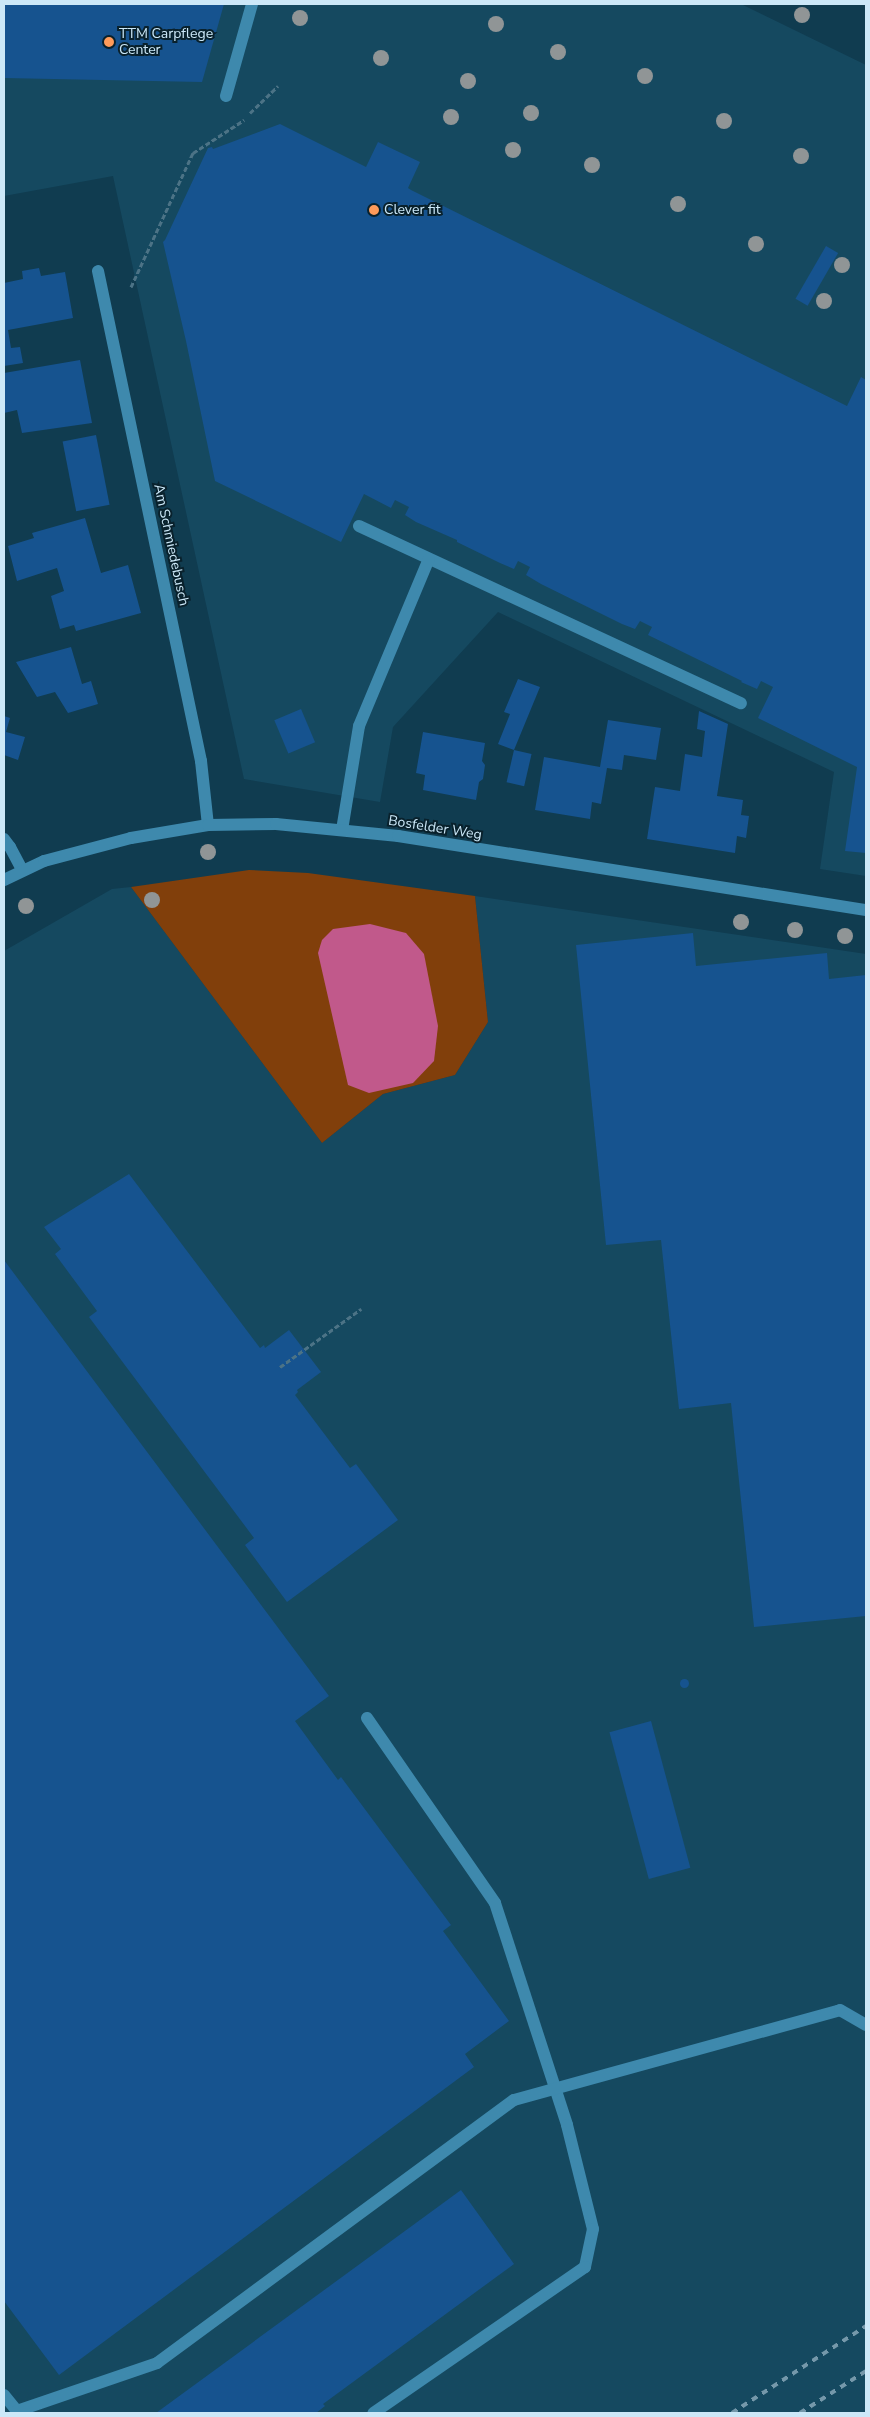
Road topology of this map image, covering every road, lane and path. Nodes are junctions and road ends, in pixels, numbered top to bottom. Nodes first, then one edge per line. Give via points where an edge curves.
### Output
1 (252, 4) edge
2 (278, 86) dead end
3 (226, 96) dead end
4 (98, 271) dead end
5 (106, 306) junction
6 (359, 526) dead end
7 (429, 558) junction
8 (741, 703) dead end
9 (208, 825) junction
10 (342, 830) junction
11 (4, 839) edge
12 (22, 870) junction
13 (4, 880) edge
14 (866, 910) edge
15 (361, 1309) dead end
16 (280, 1367) dead end
17 (366, 1718) dead end
18 (866, 2025) edge
19 (553, 2088) junction
20 (4, 2394) edge
21 (373, 2413) edge

1 - 3 street
2 - 5 path via 241,122 193,153 125,301
4 - 5 street, Am Schmiedebusch
5 - 9 street, Am Schmiedebusch via 201,761
6 - 7 street
7 - 8 street
7 - 10 street via 359,726
9 - 10 street, Bosfelder Weg via 276,824
9 - 12 street, Bosfelder Weg via 131,838
10 - 14 street, Bosfelder Weg via 398,836
11 - 12 street
12 - 13 street, Bosfelder Weg
15 - 16 path
17 - 19 street via 495,1903
18 - 19 street via 840,2010
19 - 20 street via 514,2100 156,2363 17,2412
19 - 21 street via 567,2125 593,2229 585,2267

